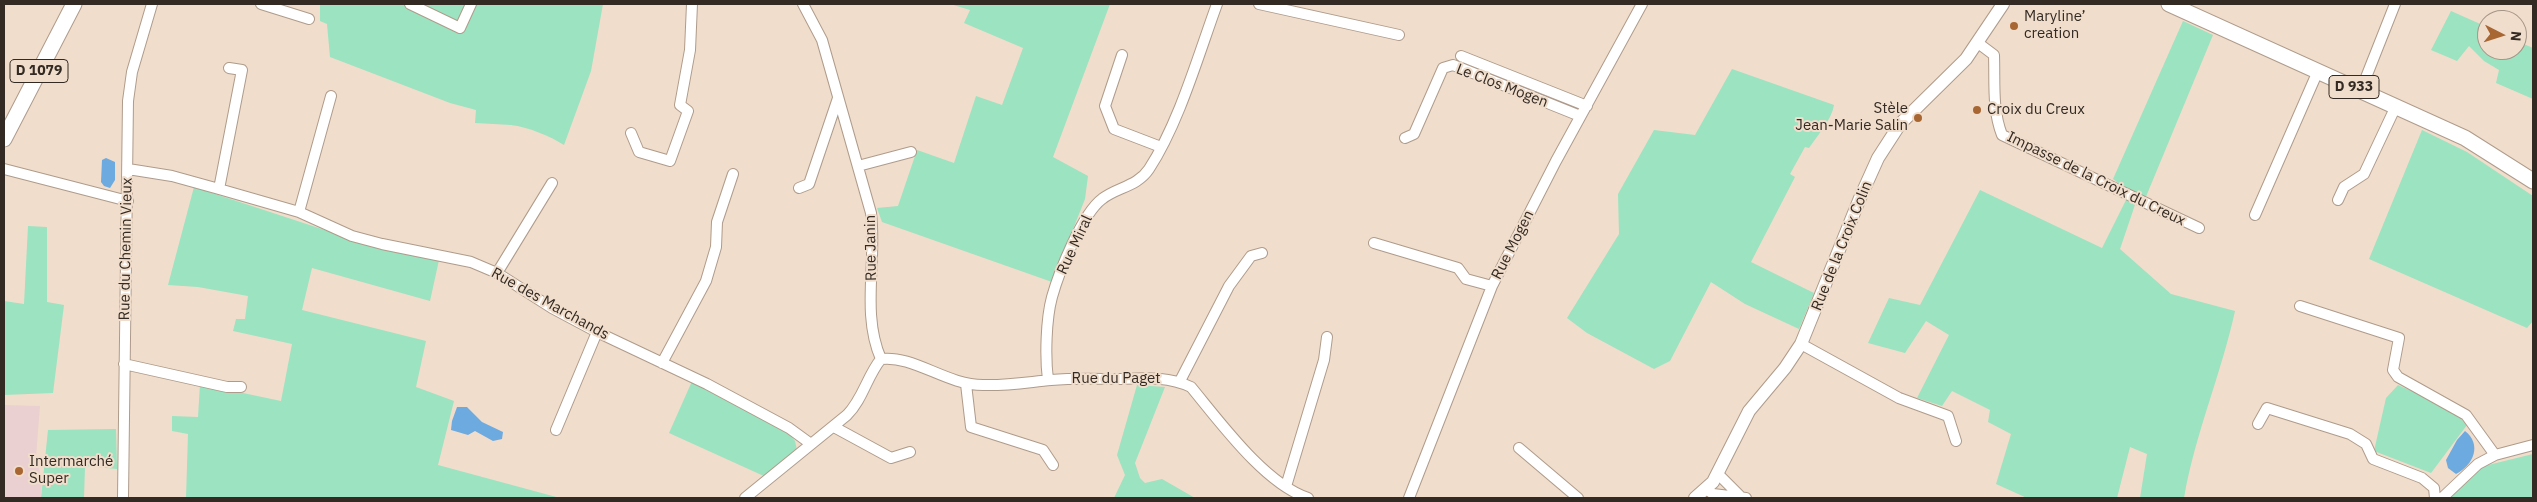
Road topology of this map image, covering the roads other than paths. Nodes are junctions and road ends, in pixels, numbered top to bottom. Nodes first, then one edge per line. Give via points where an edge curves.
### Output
1 (74, 4) edge
2 (152, 4) edge
3 (261, 4) edge
4 (410, 4) edge
5 (471, 4) edge
6 (692, 4) edge
7 (803, 4) edge
8 (1217, 4) edge
9 (1259, 4) edge
10 (1642, 4) edge
11 (2003, 4) edge
12 (2169, 4) edge
13 (2395, 4) edge
14 (309, 20) dead end
15 (1399, 35) dead end
16 (1978, 43) junction
17 (1122, 55) dead end
18 (1461, 56) dead end
19 (229, 68) dead end
20 (2318, 71) junction
21 (2361, 90) junction
22 (330, 96) dead end
23 (838, 98) junction
24 (1587, 106) junction
25 (2396, 106) junction
26 (1580, 116) junction
27 (631, 133) dead end
28 (1405, 138) dead end
29 (4, 139) edge
30 (1161, 147) junction
31 (911, 152) dead end
32 (858, 166) junction
33 (4, 169) edge
34 (128, 169) junction
35 (733, 174) dead end
36 (2533, 181) edge
37 (552, 183) dead end
38 (799, 188) dead end
39 (219, 189) junction
40 (2338, 200) dead end
41 (128, 201) junction
42 (299, 212) junction
43 (2256, 215) dead end
44 (2199, 228) dead end
45 (1374, 243) dead end
46 (1262, 253) dead end
47 (498, 273) junction
48 (1492, 286) junction
49 (2300, 306) dead end
50 (597, 332) junction
51 (1327, 337) dead end
52 (1801, 344) junction
53 (881, 359) junction
54 (662, 362) junction
55 (124, 364) junction
56 (1048, 380) junction
57 (1180, 382) junction
58 (966, 384) junction
59 (242, 387) dead end
60 (2258, 424) dead end
61 (834, 428) junction
62 (556, 430) dead end
63 (1956, 441) dead end
64 (811, 444) junction
65 (2533, 445) edge
66 (1519, 448) dead end
67 (910, 452) dead end
68 (2495, 455) junction
69 (1053, 465) dead end
70 (1718, 474) junction
71 (1284, 486) junction
72 (1706, 489) junction
73 (1743, 497) edge
74 (123, 498) edge
75 (745, 498) edge
76 (1308, 498) edge
77 (1409, 498) edge
78 (1578, 498) edge
79 (1695, 498) edge
80 (2435, 498) edge
81 (2442, 498) edge

1 - 29 main road, D 1079
2 - 34 street, Rue du Chemin Vieux via 132,72 128,101
3 - 14 street
4 - 5 street via 460,28
6 - 27 street via 690,50 680,105 688,111 670,161 639,152
7 - 23 street, Rue Janin via 822,40
8 - 30 street, Rue Miral
9 - 15 street
10 - 24 street, Rue Mogen
11 - 16 street, Rue de la Croix Colin
12 - 20 main road, D 933
13 - 21 street
16 - 44 street, Impasse de la Croix du Creux via 1994,55 1994,102 2002,136
16 - 52 street, Rue de la Croix Colin via 1958,70 1900,124 1878,158
17 - 30 street via 1105,106 1114,129
18 - 24 street
19 - 39 street via 242,70
20 - 21 main road, D 933
20 - 43 street
21 - 25 main road, D 933
22 - 42 street
23 - 32 street, Rue Janin
23 - 38 street via 809,184
24 - 26 street, Rue Mogen
25 - 36 main road, D 933 via 2465,138
25 - 40 street via 2364,174 2344,186
26 - 28 street, Le Clos Mogen via 1453,65 1444,68 1414,134
26 - 48 street, Rue Mogen
30 - 56 street, Rue Miral via 1140,179 1102,199 1086,215 1052,297
31 - 32 street
32 - 53 street, Rue Janin via 874,234 871,312 873,340
33 - 41 street
34 - 39 street, Rue des Marchands via 172,176
34 - 41 street, Rue du Chemin Vieux
35 - 54 street via 717,222 716,247 706,281
37 - 47 street
39 - 42 street, Rue des Marchands
41 - 55 street, Rue du Chemin Vieux
42 - 47 street, Rue des Marchands via 352,236 471,262
45 - 48 street via 1458,268 1466,279
46 - 57 street via 1252,256 1229,286
47 - 50 street, Rue des Marchands
48 - 77 street, Rue Mogen
49 - 68 street via 2399,338 2393,370 2398,378 2466,414
50 - 54 street, Rue des Marchands
50 - 62 street
51 - 71 street via 1324,360
52 - 63 street via 1899,398 1948,416
52 - 70 street, Rue de la Croix Colin via 1749,411
53 - 58 street, Rue du Paget via 903,360
53 - 61 street via 857,404
54 - 64 street, Rue des Marchands via 772,419
55 - 59 street via 227,387
55 - 74 street, Rue du Chemin Vieux
56 - 57 street, Rue du Paget via 1153,378
56 - 58 street, Rue du Paget via 984,386
57 - 71 street, Rue du Paget via 1191,387 1259,465
58 - 69 street via 972,428 1043,450
60 - 80 street via 2267,408 2350,434 2366,444 2373,459 2422,478 2434,488
61 - 64 street
61 - 67 street via 891,458
64 - 75 street
65 - 68 street
66 - 78 street
68 - 81 street via 2478,464
70 - 72 street, Rue de la Croix Colin
70 - 73 street
71 - 76 street, Rue du Paget
72 - 73 street via 1720,495
72 - 79 street, Rue de la Croix Colin

